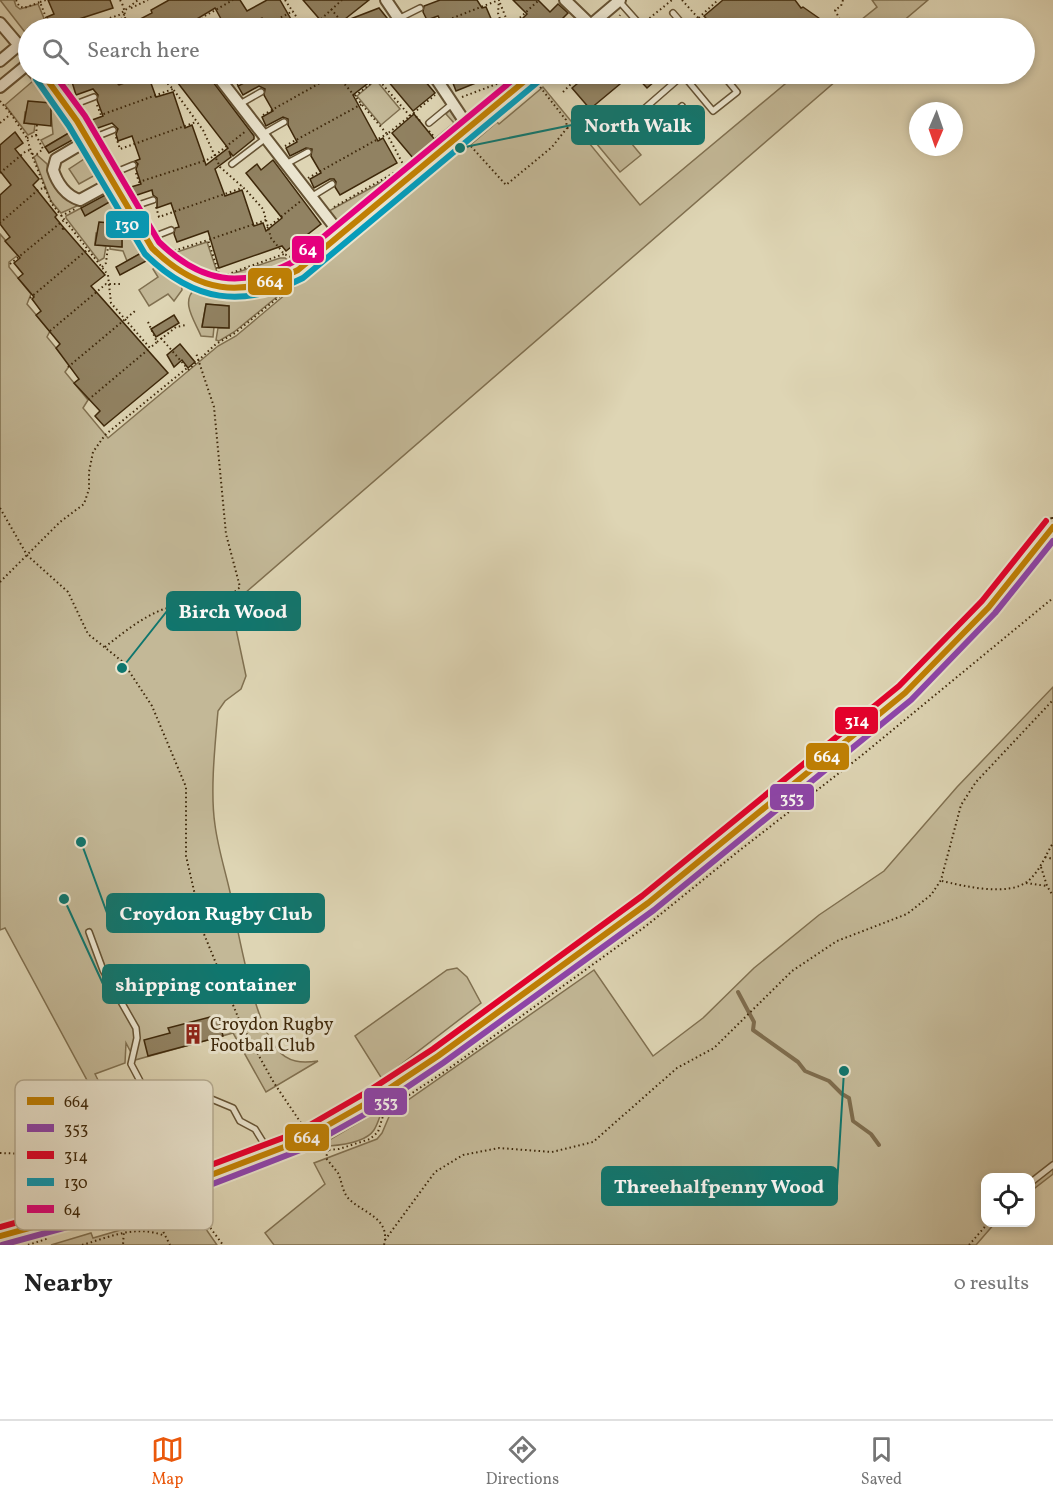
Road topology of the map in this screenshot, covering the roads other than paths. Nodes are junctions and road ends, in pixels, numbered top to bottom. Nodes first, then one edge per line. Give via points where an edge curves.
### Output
1 (386, 0) edge
2 (565, 0) edge
3 (620, 4) edge
4 (420, 8) dead end
5 (673, 13) dead end
6 (398, 18) edge
7 (409, 18) edge
8 (581, 18) edge
9 (601, 18) edge
10 (633, 18) edge
11 (677, 18) edge
12 (0, 24) edge
13 (18, 44) edge
14 (18, 46) edge
15 (0, 61) edge
16 (18, 72) edge
17 (54, 84) edge
18 (224, 84) edge
19 (440, 84) edge
20 (520, 84) edge
21 (671, 84) edge
22 (690, 84) edge
23 (730, 84) edge
24 (0, 87) edge
25 (261, 92) dead end
26 (94, 97) road end
27 (451, 103) junction
28 (240, 104) junction
29 (682, 106) dead end
30 (68, 107) junction
31 (285, 122) dead end
32 (429, 123) dead end
33 (113, 130) road end
34 (465, 131) junction
35 (265, 136) junction
36 (88, 140) junction
37 (308, 152) dead end
38 (232, 164) dead end
39 (286, 164) junction
40 (134, 165) road end
41 (111, 179) junction
42 (332, 184) dead end
43 (310, 196) junction
44 (153, 200) road end
45 (128, 209) junction
46 (171, 230) dead end
47 (341, 235) junction
48 (146, 240) junction
49 (1053, 527) edge
50 (89, 932) dead end
51 (139, 1080) edge
52 (213, 1100) edge
53 (270, 1153) junction
54 (1053, 1165) edge
55 (213, 1175) edge
56 (1035, 1179) edge
57 (22, 1230) edge
58 (0, 1236) edge

1 - 6 street
2 - 8 street
3 - 9 street
3 - 10 lane
4 - 7 lane
5 - 11 lane
12 - 13 street
14 - 15 street
16 - 24 street
17 - 30 street
18 - 28 street
19 - 27 street
20 - 34 street
21 - 29 lane via 644,109 643,118 654,131
22 - 23 lane via 713,111 737,92
25 - 28 lane
26 - 30 lane
27 - 32 lane
27 - 34 street
28 - 35 street
30 - 36 street
31 - 35 lane
33 - 36 lane
34 - 47 street
35 - 38 lane
35 - 39 street
36 - 41 street
36 - 41 street via 56,159 53,170 59,183 68,194 81,200
37 - 39 lane
39 - 43 street
40 - 41 lane
41 - 45 street
42 - 43 lane
43 - 47 street
44 - 45 lane
45 - 48 street
46 - 48 lane
47 - 48 street via 298,270 279,280 255,288 234,289 213,286 178,271
49 - 53 main road via 989,607 905,693 648,903 372,1100
50 - 51 lane via 103,970 136,1028 131,1064
52 - 53 lane via 232,1108 240,1120 255,1129
53 - 55 main road
54 - 56 lane
57 - 58 main road

